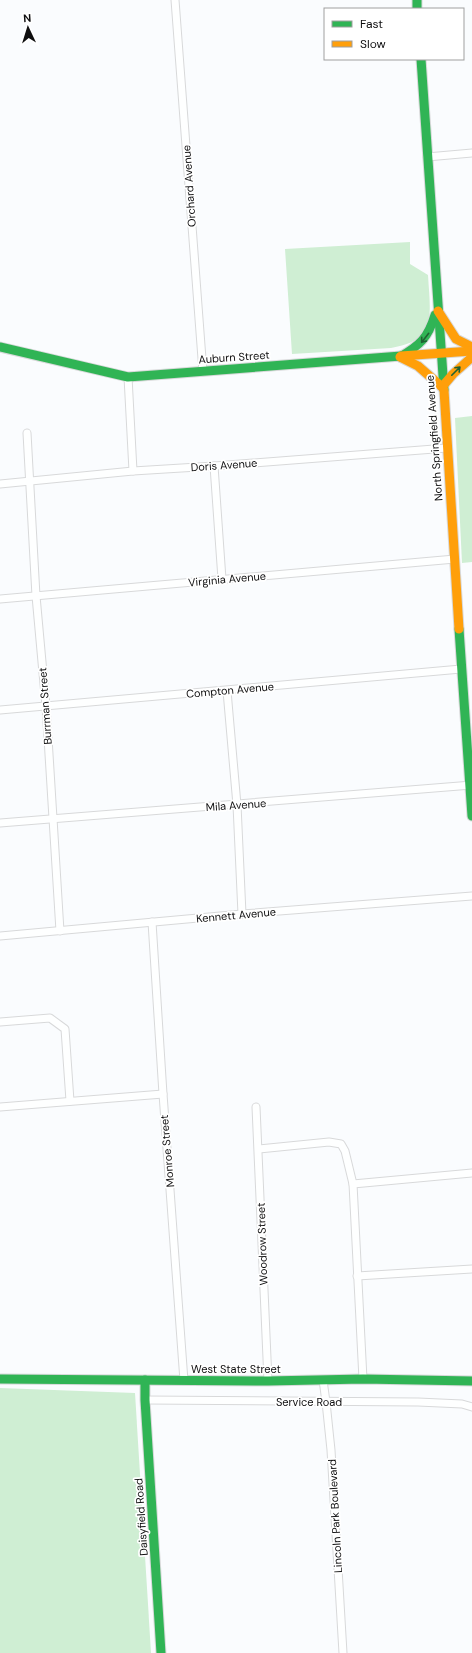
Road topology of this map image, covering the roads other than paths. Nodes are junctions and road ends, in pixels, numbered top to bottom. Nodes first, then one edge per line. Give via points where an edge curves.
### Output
1 (175, 0) edge
2 (421, 60) edge
3 (472, 153) edge
4 (427, 157) junction
5 (437, 309) junction
6 (0, 347) edge
7 (472, 347) edge
8 (472, 351) edge
9 (440, 354) junction
10 (400, 357) junction
11 (472, 357) edge
12 (203, 372) junction
13 (128, 377) junction
14 (442, 387) junction
15 (27, 433) dead end
16 (447, 448) junction
17 (214, 466) junction
18 (133, 470) junction
19 (31, 481) junction
20 (0, 484) edge
21 (455, 559) junction
22 (222, 579) junction
23 (36, 596) junction
24 (0, 599) edge
25 (461, 669) junction
26 (227, 691) junction
27 (46, 706) junction
28 (0, 710) edge
29 (471, 785) edge
30 (237, 805) junction
31 (472, 816) edge
32 (52, 818) junction
33 (0, 823) edge
34 (472, 896) edge
35 (242, 914) junction
36 (152, 922) junction
37 (60, 931) junction
38 (0, 936) edge
39 (0, 1022) edge
40 (163, 1094) junction
41 (70, 1101) junction
42 (0, 1107) edge
43 (256, 1107) dead end
44 (259, 1149) junction
45 (472, 1173) edge
46 (353, 1184) junction
47 (472, 1268) edge
48 (357, 1276) junction
49 (0, 1379) edge
50 (363, 1379) junction
51 (145, 1380) junction
52 (184, 1380) junction
53 (323, 1380) junction
54 (268, 1381) junction
55 (472, 1381) edge
56 (145, 1400) junction
57 (326, 1402) junction
58 (472, 1407) edge
59 (162, 1653) edge
60 (343, 1653) edge

1 - 12 street, Orchard Avenue
2 - 4 main road, North Springfield Avenue
3 - 4 street
4 - 5 main road, North Springfield Avenue
5 - 7 main road via 456,339
5 - 9 main road, North Springfield Avenue
5 -> 10 main road via 427,337
6 - 13 main road, Auburn Street
8 - 9 main road, Auburn Street
9 - 10 main road, Auburn Street
9 - 14 main road, North Springfield Avenue
10 - 12 main road, Auburn Street
10 - 14 main road via 418,366
14 -> 11 main road
12 - 13 main road, Auburn Street
13 - 18 street
14 - 16 main road, North Springfield Avenue
15 - 19 street, Burrman Street
16 - 17 street, Doris Avenue
16 - 21 main road, North Springfield Avenue
17 - 18 street, Doris Avenue
17 - 22 street
18 - 19 street, Doris Avenue
19 - 20 street, Doris Avenue
19 - 23 street, Burrman Street
21 - 22 street, Virginia Avenue
21 - 25 main road, North Springfield Avenue
22 - 23 street, Virginia Avenue
23 - 24 street, Virginia Avenue
23 - 27 street, Burrman Street
25 - 26 street, Compton Avenue
25 - 29 main road, North Springfield Avenue
26 - 27 street, Compton Avenue
26 - 30 street
27 - 28 street, Compton Avenue
27 - 32 street, Burrman Street
29 - 30 street, Mila Avenue
29 - 31 main road, North Springfield Avenue
30 - 32 street, Mila Avenue
30 - 35 street
32 - 33 street, Mila Avenue
32 - 37 street, Burrman Street
34 - 35 street, Kennett Avenue
35 - 36 street, Kennett Avenue
36 - 37 street, Kennett Avenue
36 - 40 street, Monroe Street
37 - 38 street, Kennett Avenue
39 - 41 street via 50,1018 66,1030
40 - 41 street
40 - 52 street, Monroe Street
41 - 42 street
43 - 44 street, Woodrow Street
44 - 46 street via 329,1142 341,1144
44 - 54 street, Woodrow Street
45 - 46 street
46 - 48 street
47 - 48 street
48 - 50 street
49 - 51 main road, West State Street
50 - 53 main road, West State Street
50 - 55 main road, West State Street
51 - 52 main road, West State Street
51 - 56 main road, Daisyfield Road
52 - 54 main road, West State Street
53 - 54 main road, West State Street
53 - 57 street, Lincoln Park Boulevard
56 - 57 street, Service Road
56 - 59 main road, Daisyfield Road
57 - 58 street, Service Road via 418,1402 462,1404
57 - 60 street, Lincoln Park Boulevard

